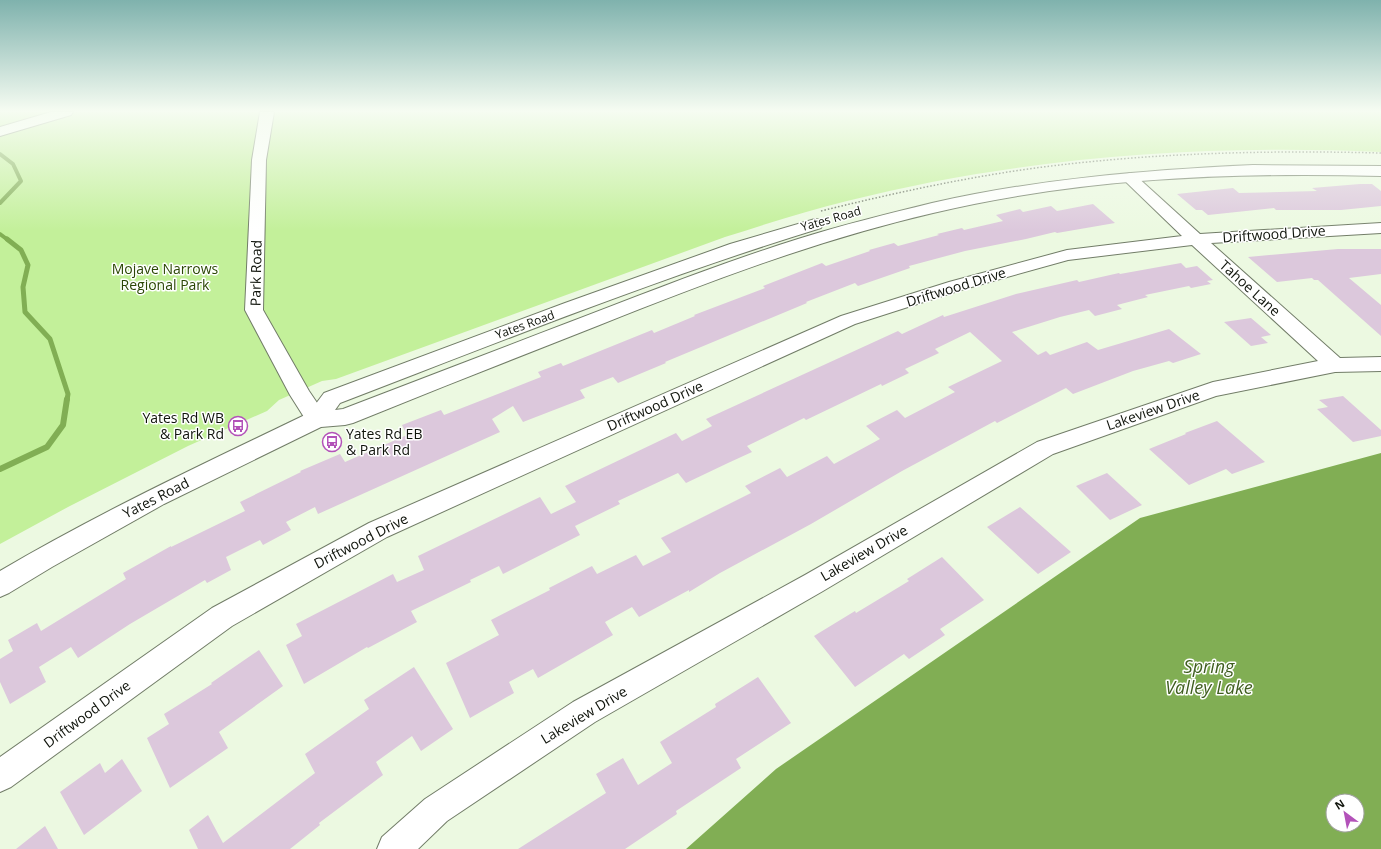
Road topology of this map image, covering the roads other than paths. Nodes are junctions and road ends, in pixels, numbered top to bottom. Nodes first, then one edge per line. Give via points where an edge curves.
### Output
1 (260, 152) edge
2 (1381, 161) edge
3 (1381, 171) edge
4 (1130, 178) junction
5 (1381, 228) edge
6 (1196, 239) junction
7 (1381, 364) edge
8 (1335, 365) junction
9 (317, 419) junction
10 (0, 586) edge
11 (0, 776) edge
12 (394, 849) edge

1 - 9 street, Park Road via 254,310
2 - 9 street, Yates Road via 1272,159 1100,168 984,184 898,202 744,246 452,352 332,398
3 - 4 street, Yates Road via 1214,171
4 - 6 street, Tahoe Lane
4 - 9 street, Yates Road via 1054,186 995,196 841,231 728,268 345,417
5 - 6 street, Driftwood Drive
6 - 8 street, Tahoe Lane
6 - 11 street, Driftwood Drive via 1067,255 955,286 848,320 378,530 222,617
7 - 8 street, Lakeview Drive
8 - 12 street, Lakeview Drive via 1213,389 1045,448 814,583 584,712 436,810
9 - 10 street, Yates Road via 156,497 43,559

